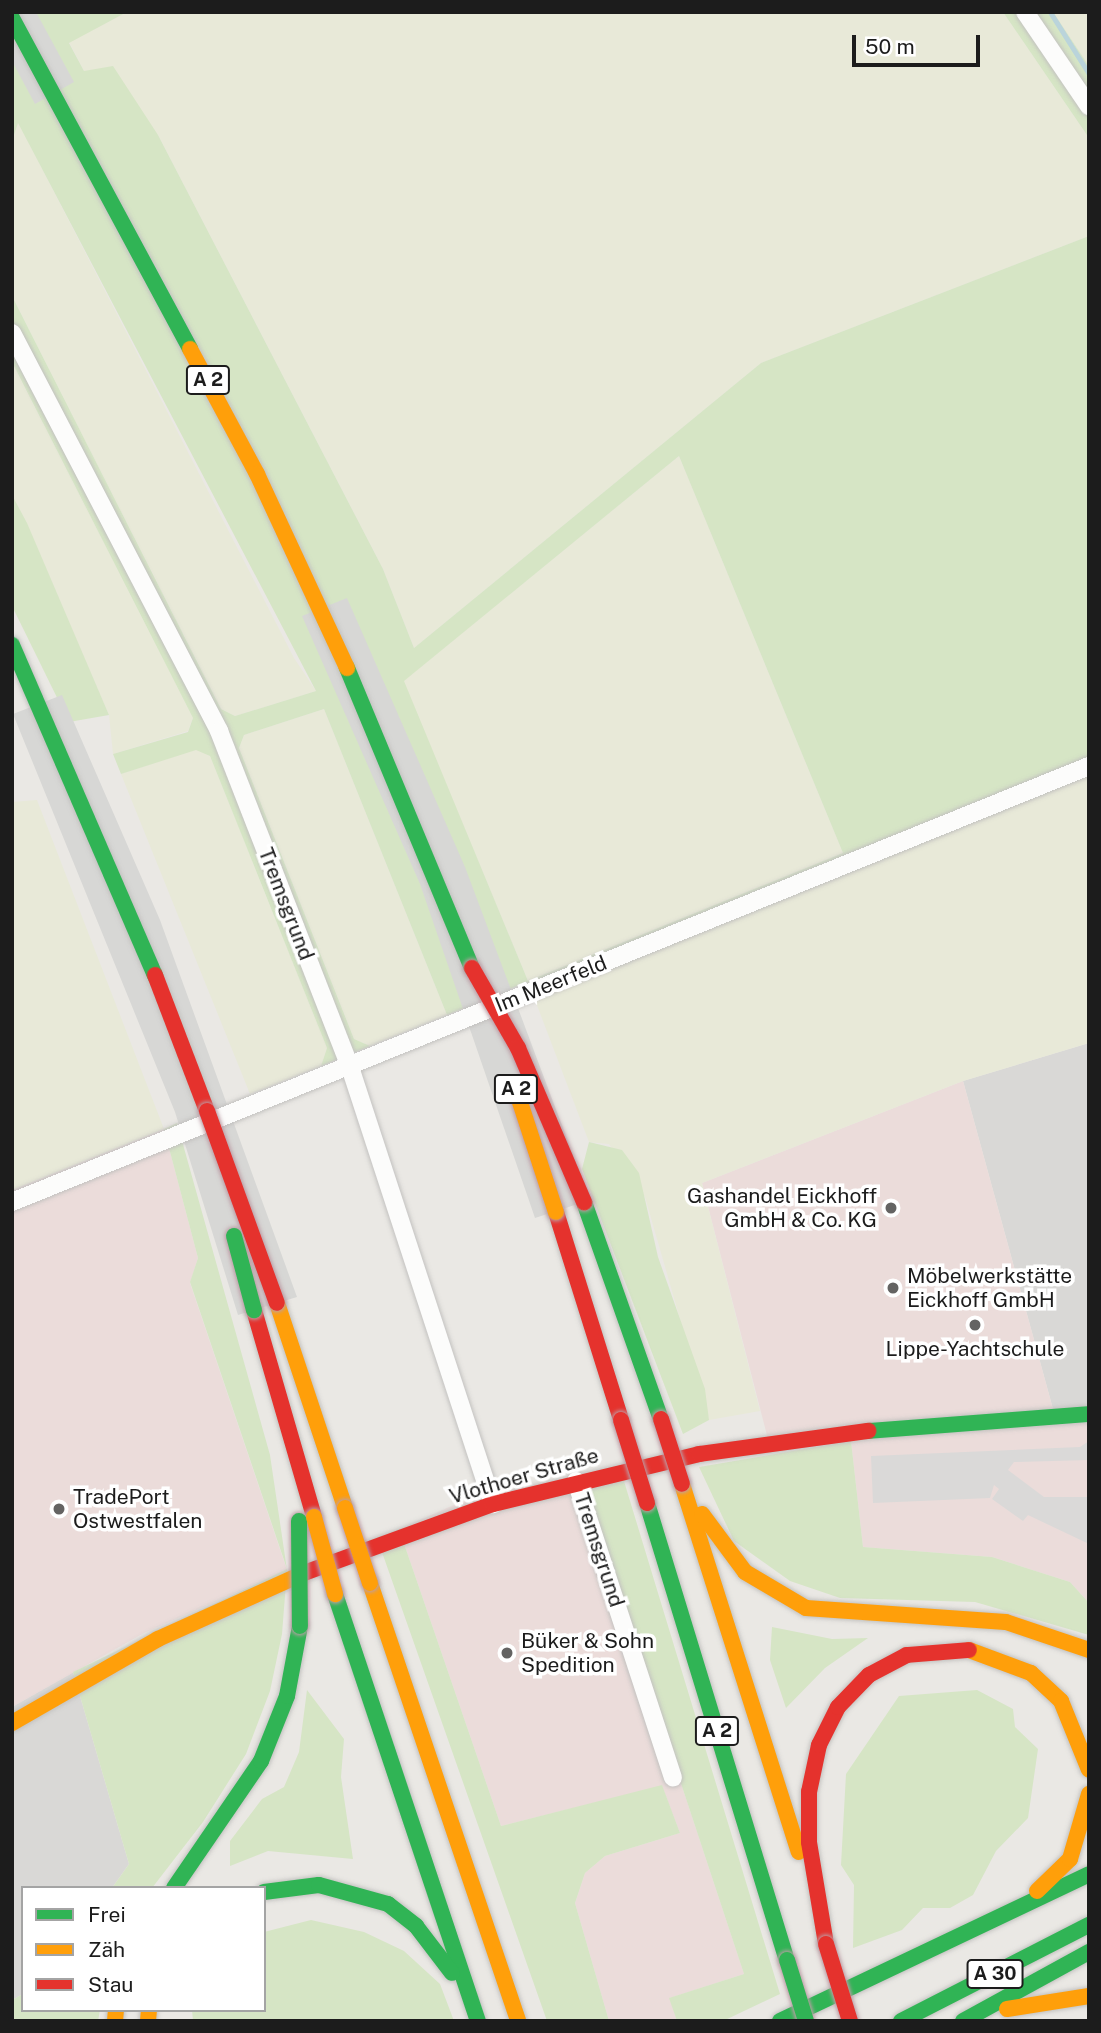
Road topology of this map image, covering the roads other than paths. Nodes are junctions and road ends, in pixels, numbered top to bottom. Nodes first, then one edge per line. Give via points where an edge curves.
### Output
1 (1025, 12) edge
2 (12, 18) edge
3 (1089, 106) edge
4 (12, 333) edge
5 (12, 645) edge
6 (1089, 766) edge
7 (472, 968) junction
8 (349, 1067) junction
9 (207, 1111) junction
10 (12, 1202) edge
11 (1089, 1414) edge
12 (576, 1481) junction
13 (682, 1484) junction
14 (493, 1504) junction
15 (307, 1519) junction
16 (1089, 1650) edge
17 (12, 1723) edge
18 (1089, 1770) edge
19 (673, 1778) dead end
20 (1089, 1794) edge
21 (1089, 1874) edge
22 (175, 1886) edge
23 (266, 1892) edge
24 (1089, 1893) edge
25 (1001, 1918) junction
26 (1089, 1925) edge
27 (826, 1944) junction
28 (1089, 1952) edge
29 (1089, 1997) edge
30 (476, 2021) edge
31 (517, 2021) edge
32 (780, 2021) edge
33 (806, 2021) edge
34 (823, 2021) edge
35 (850, 2021) edge
36 (901, 2021) edge
37 (963, 2021) edge
38 (973, 2021) edge

1 - 3 street
2 - 7 main road, A 2 via 322,608
4 - 8 street, Tremsgrund via 219,731
5 - 9 main road
6 - 8 street, Im Meerfeld
7 - 13 main road, bridge via 518,1048 584,1202
7 - 33 main road, A 2, bridge via 556,1212
8 - 10 street, Im Meerfeld
8 - 14 street, Tremsgrund
9 - 15 main road, bridge
9 - 31 main road, bridge via 277,1303
11 - 12 main road, Vlothoer Straße via 808,1436
12 - 14 main road, Vlothoer Straße
12 - 19 street, Tremsgrund
13 - 16 main road via 745,1572 806,1608 1006,1622
13 - 27 main road
14 - 17 main road, Vlothoer Straße via 268,1588 158,1639
15 - 22 main road, bridge via 300,1626 271,1740 236,1805
15 - 30 main road, bridge
18 - 27 main road via 1061,1701 1031,1674 998,1657 957,1647 907,1655 869,1675 838,1707 819,1745 809,1792 809,1842
20 - 25 main road via 1086,1822 1070,1859
21 - 25 main road
23 - 30 main road via 319,1885 388,1904 443,1957
24 - 34 main road, A 30
25 - 32 main road
26 - 36 main road, A 30
27 - 35 main road, bridge
28 - 37 main road
29 - 38 main road via 1024,2003

